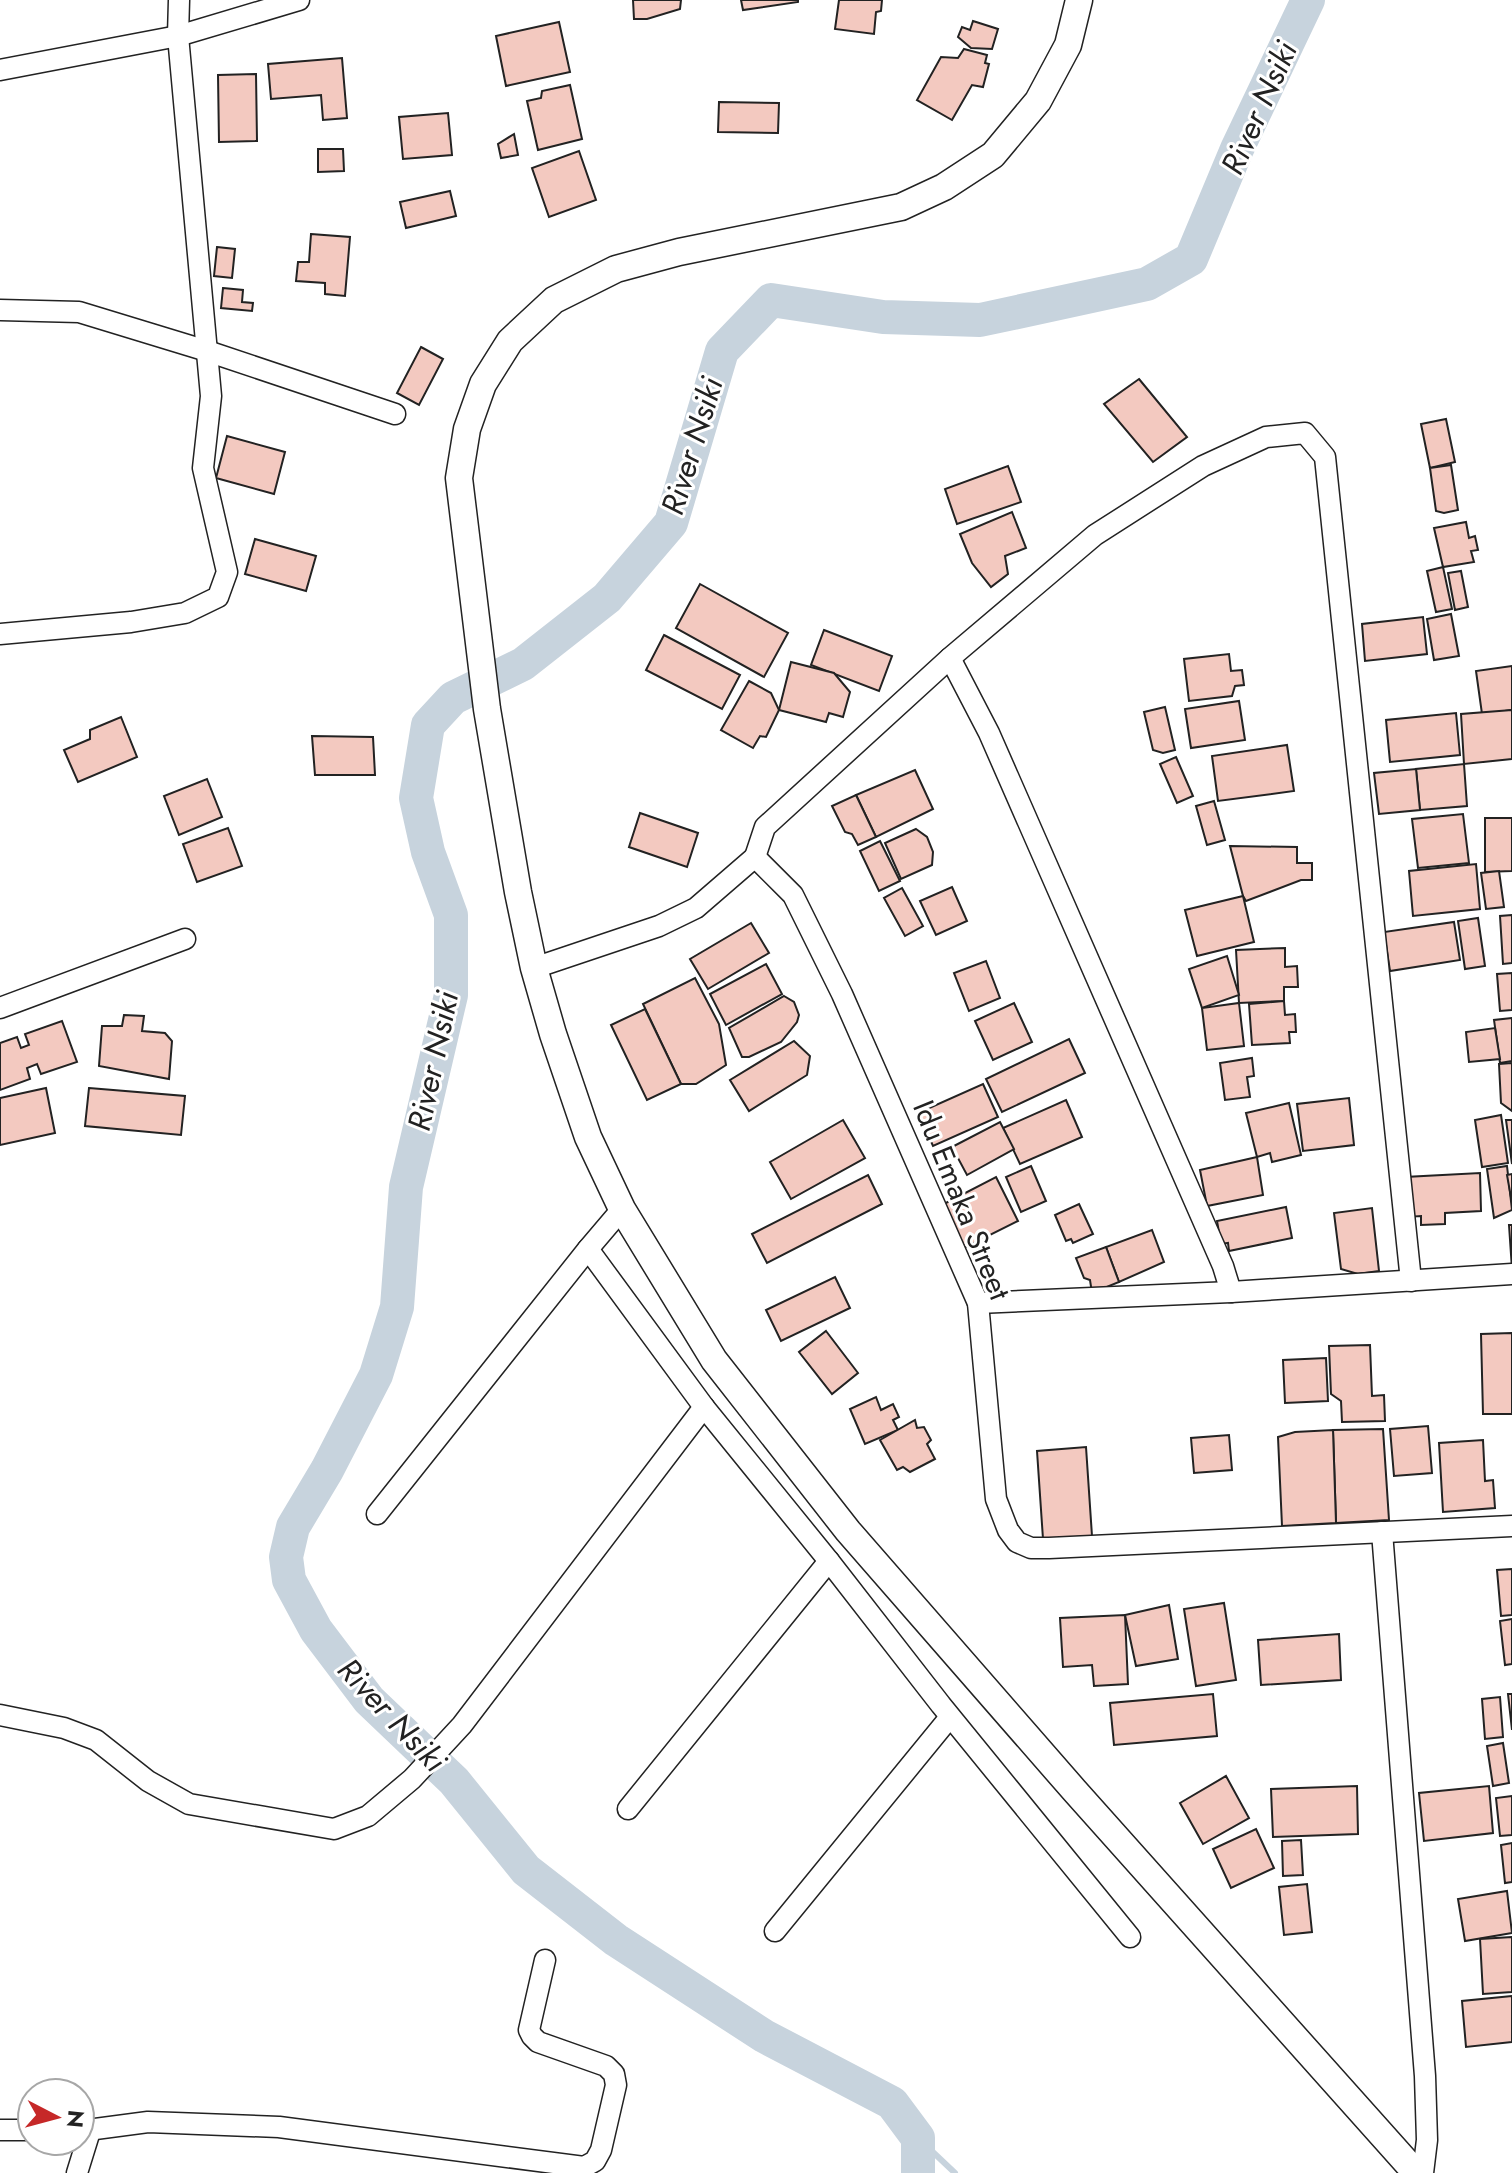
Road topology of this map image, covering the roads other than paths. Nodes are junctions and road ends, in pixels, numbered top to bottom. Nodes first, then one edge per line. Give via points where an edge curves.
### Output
1 (179, 0) edge
2 (299, 0) edge
3 (1079, 0) edge
4 (178, 36) junction
5 (0, 70) edge
6 (0, 310) edge
7 (207, 351) junction
8 (395, 414) dead end
9 (0, 634) edge
10 (950, 658) junction
11 (755, 857) junction
12 (185, 939) dead end
13 (534, 968) junction
14 (0, 1008) edge
15 (622, 1209) junction
16 (588, 1249) junction
17 (1512, 1274) edge
18 (1411, 1281) junction
19 (1231, 1292) junction
20 (978, 1303) junction
21 (704, 1407) junction
22 (377, 1514) dead end
23 (1512, 1526) edge
24 (1382, 1532) junction
25 (829, 1561) junction
26 (0, 1715) edge
27 (950, 1717) junction
28 (628, 1809) dead end
29 (775, 1931) dead end
30 (1130, 1937) dead end
31 (545, 1960) dead end
32 (96, 2129) edge
33 (1416, 2173) edge
34 (1423, 2173) edge

1 - 4 street
2 - 4 street
3 - 13 main road via 1068,45 1038,101 993,155 944,187 901,207 616,269 554,300 510,341 483,384 467,429 459,478 487,709
4 - 5 street
4 - 7 street
6 - 7 street via 79,312
7 - 8 street
7 - 9 street via 211,396 203,468 227,572 218,597 185,613
10 - 11 street via 765,827
10 - 18 street via 1095,535 1203,466 1266,437 1305,433 1325,457
10 - 19 street via 989,733
11 - 13 street via 696,908 659,926
11 - 20 street, Idu Emaka Street via 793,895
12 - 14 street
13 - 15 main road via 588,1137
15 - 16 street
15 - 33 main road via 714,1360 848,1531
16 - 21 street
16 - 22 street
17 - 18 street
18 - 19 street
19 - 20 street
20 - 24 street, Idu Emaka Street via 996,1499 1017,1542 1049,1548
21 - 25 street
21 - 26 street via 462,1725 412,1779 368,1816 334,1829 189,1804 148,1781 96,1740
23 - 24 street, Idu Emaka Street
24 - 34 street via 1425,2076
25 - 27 street
25 - 28 street
27 - 29 street
27 - 30 street
31 - 32 street via 532,2036 614,2074 601,2150 584,2167 279,2127 148,2122

